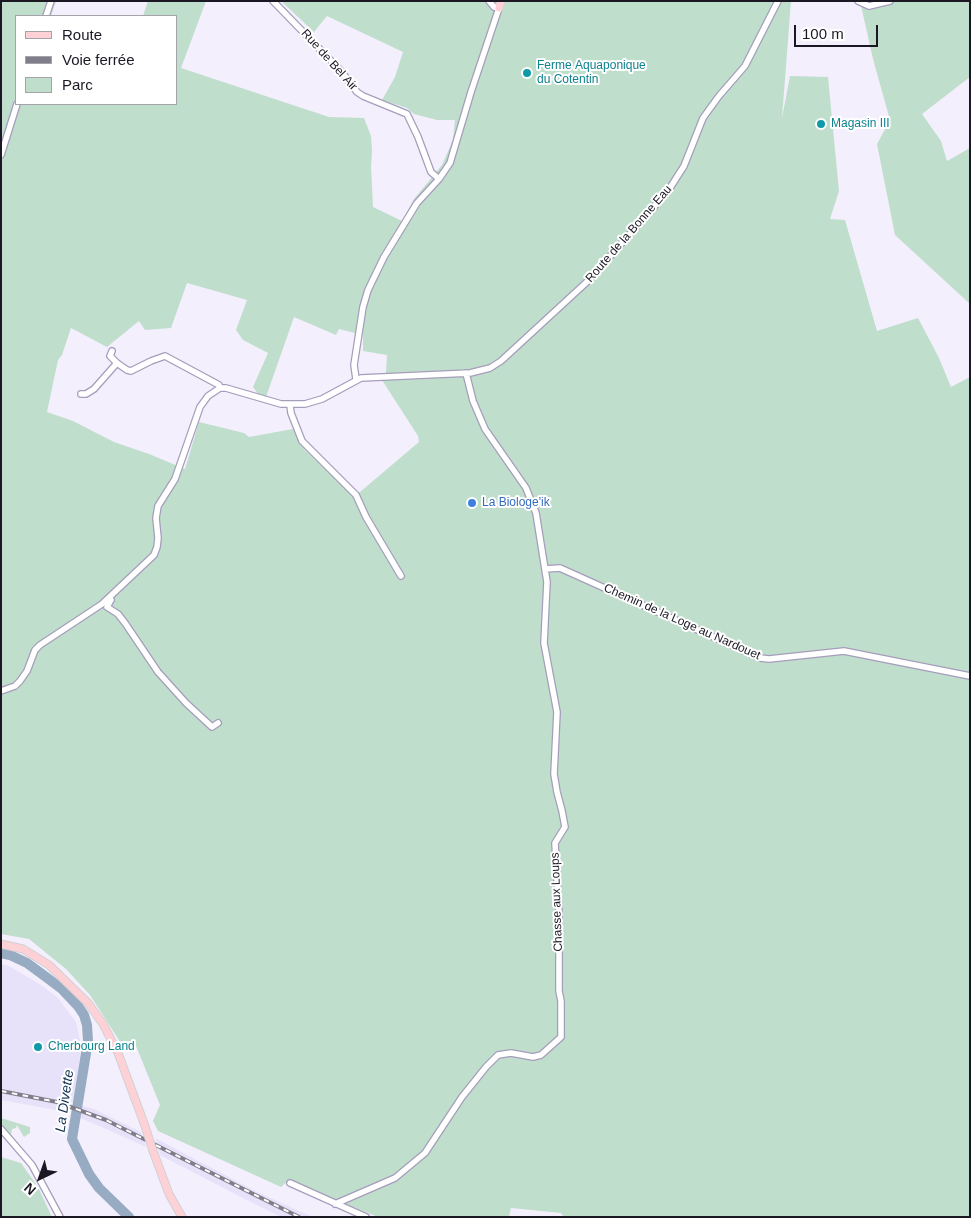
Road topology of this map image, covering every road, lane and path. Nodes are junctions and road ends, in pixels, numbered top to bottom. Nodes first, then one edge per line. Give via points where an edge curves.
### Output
1 (51, 1) edge
2 (273, 1) edge
3 (490, 1) edge
4 (778, 1) edge
5 (858, 1) edge
6 (890, 1) edge
7 (500, 5) edge
8 (46, 15) edge
9 (17, 105) edge
10 (1, 155) edge
11 (439, 179) junction
12 (112, 351) dead end
13 (117, 362) junction
14 (466, 373) junction
15 (356, 379) junction
16 (220, 388) junction
17 (82, 394) dead end
18 (290, 405) junction
19 (545, 568) junction
20 (401, 576) dead end
21 (116, 592) junction
22 (970, 676) edge
23 (1, 691) edge
24 (218, 723) dead end
25 (1, 944) edge
26 (1, 1129) edge
27 (290, 1182) dead end
28 (335, 1204) junction
29 (60, 1217) edge
30 (182, 1217) edge
31 (366, 1217) edge

1 - 8 street
2 - 11 street, Rue de Bel Air via 357,92 407,114 430,172
3 - 7 street via 494,7
4 - 14 street, Route de la Bonne Eau via 745,66 703,118 684,166 659,202 589,280 509,355 490,368
5 - 6 street via 870,6
7 - 11 street via 452,158
9 - 10 street
11 - 15 street via 417,203 372,280 361,316 354,368
12 - 13 street via 110,356
13 - 16 street via 131,371 166,356
13 - 17 street via 94,389
14 - 15 street, Route de la Bonne Eau
14 - 19 street, Chasse aux Loups via 473,401 485,428 526,488 536,513
15 - 18 street via 322,399
16 - 18 street
16 - 21 street via 200,407 175,479 158,506 156,551
18 - 20 street via 302,441 356,495
19 - 22 street, Chemin de la Loge au Nardouet via 560,568 760,658 844,651
19 - 28 street, Chasse aux Loups via 544,643 558,712 555,784 565,820 563,832 555,843 561,1037 541,1055 498,1055 462,1097 425,1153 395,1178
21 - 23 street via 34,650 20,681
21 - 24 street via 107,608 118,614 158,672 186,703 212,727
25 - 30 main road, bridge via 23,949 49,965 88,1003 103,1024 118,1053 169,1194
26 - 29 street via 32,1165
27 - 28 street
28 - 31 street

